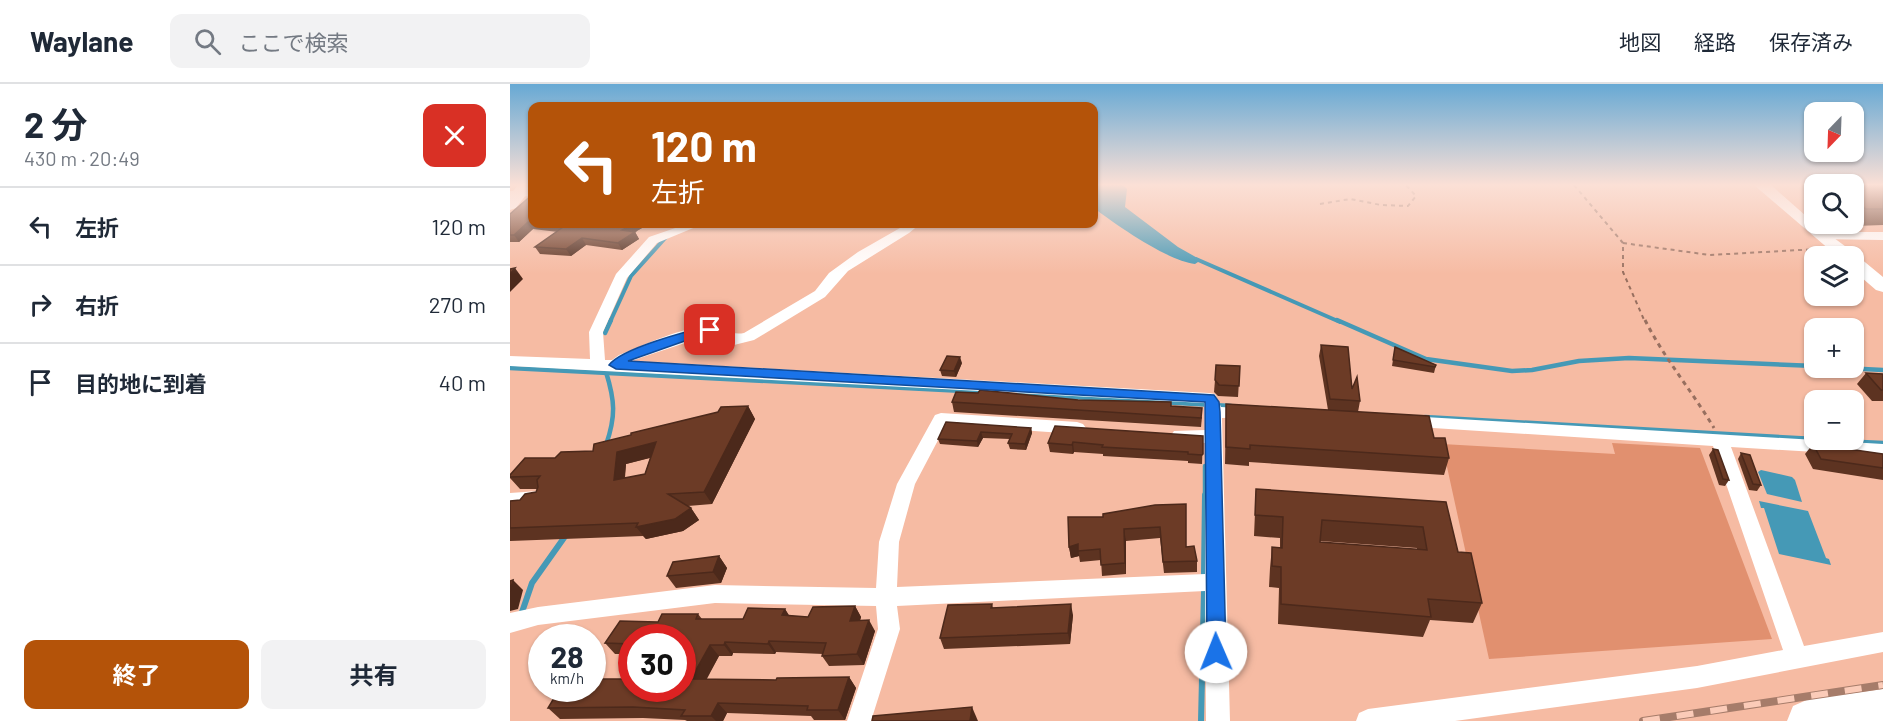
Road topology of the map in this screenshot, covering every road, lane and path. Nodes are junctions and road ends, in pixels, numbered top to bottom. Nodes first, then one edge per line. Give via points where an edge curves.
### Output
1 (1599, 215) edge
2 (1797, 215) edge
3 (686, 228) edge
4 (908, 228) edge
5 (1822, 236) junction
6 (1883, 236) edge
7 (1623, 243) junction
8 (1834, 246) edge
9 (1804, 253) edge
10 (1864, 270) edge
11 (1883, 286) edge
12 (510, 362) edge
13 (598, 365) junction
14 (616, 365) junction
15 (1213, 407) junction
16 (1259, 413) edge
17 (1389, 421) edge
18 (1096, 429) edge
19 (1167, 434) edge
20 (1718, 435) junction
21 (1208, 436) junction
22 (1883, 450) edge
23 (538, 498) edge
24 (510, 500) edge
25 (1215, 582) junction
26 (886, 597) junction
27 (517, 621) edge
28 (1883, 642) edge
29 (1797, 658) junction
30 (1883, 710) edge
31 (859, 721) edge
32 (1218, 721) edge
33 (1368, 721) edge
34 (1809, 721) edge

1 - 7 path
2 - 5 street
3 - 13 street via 653,240 621,278 596,332
4 - 14 street via 849,265 820,294 749,337 734,340 710,330 624,358
5 - 6 street
5 - 8 street
7 - 9 path via 1710,255
7 - 20 path via 1623,272 1653,337
10 - 11 street
12 - 13 street
13 - 14 street
14 - 15 street via 1197,397 1209,398
15 - 16 street
15 - 21 street
17 - 20 street
18 - 26 street via 941,418 906,484 888,542
19 - 21 street
20 - 22 street
20 - 29 street
21 - 25 street
23 - 24 street
25 - 26 street
25 - 32 street
26 - 27 street via 715,594
26 - 31 street via 889,629
28 - 29 street
29 - 33 street via 1696,677
30 - 34 highway

